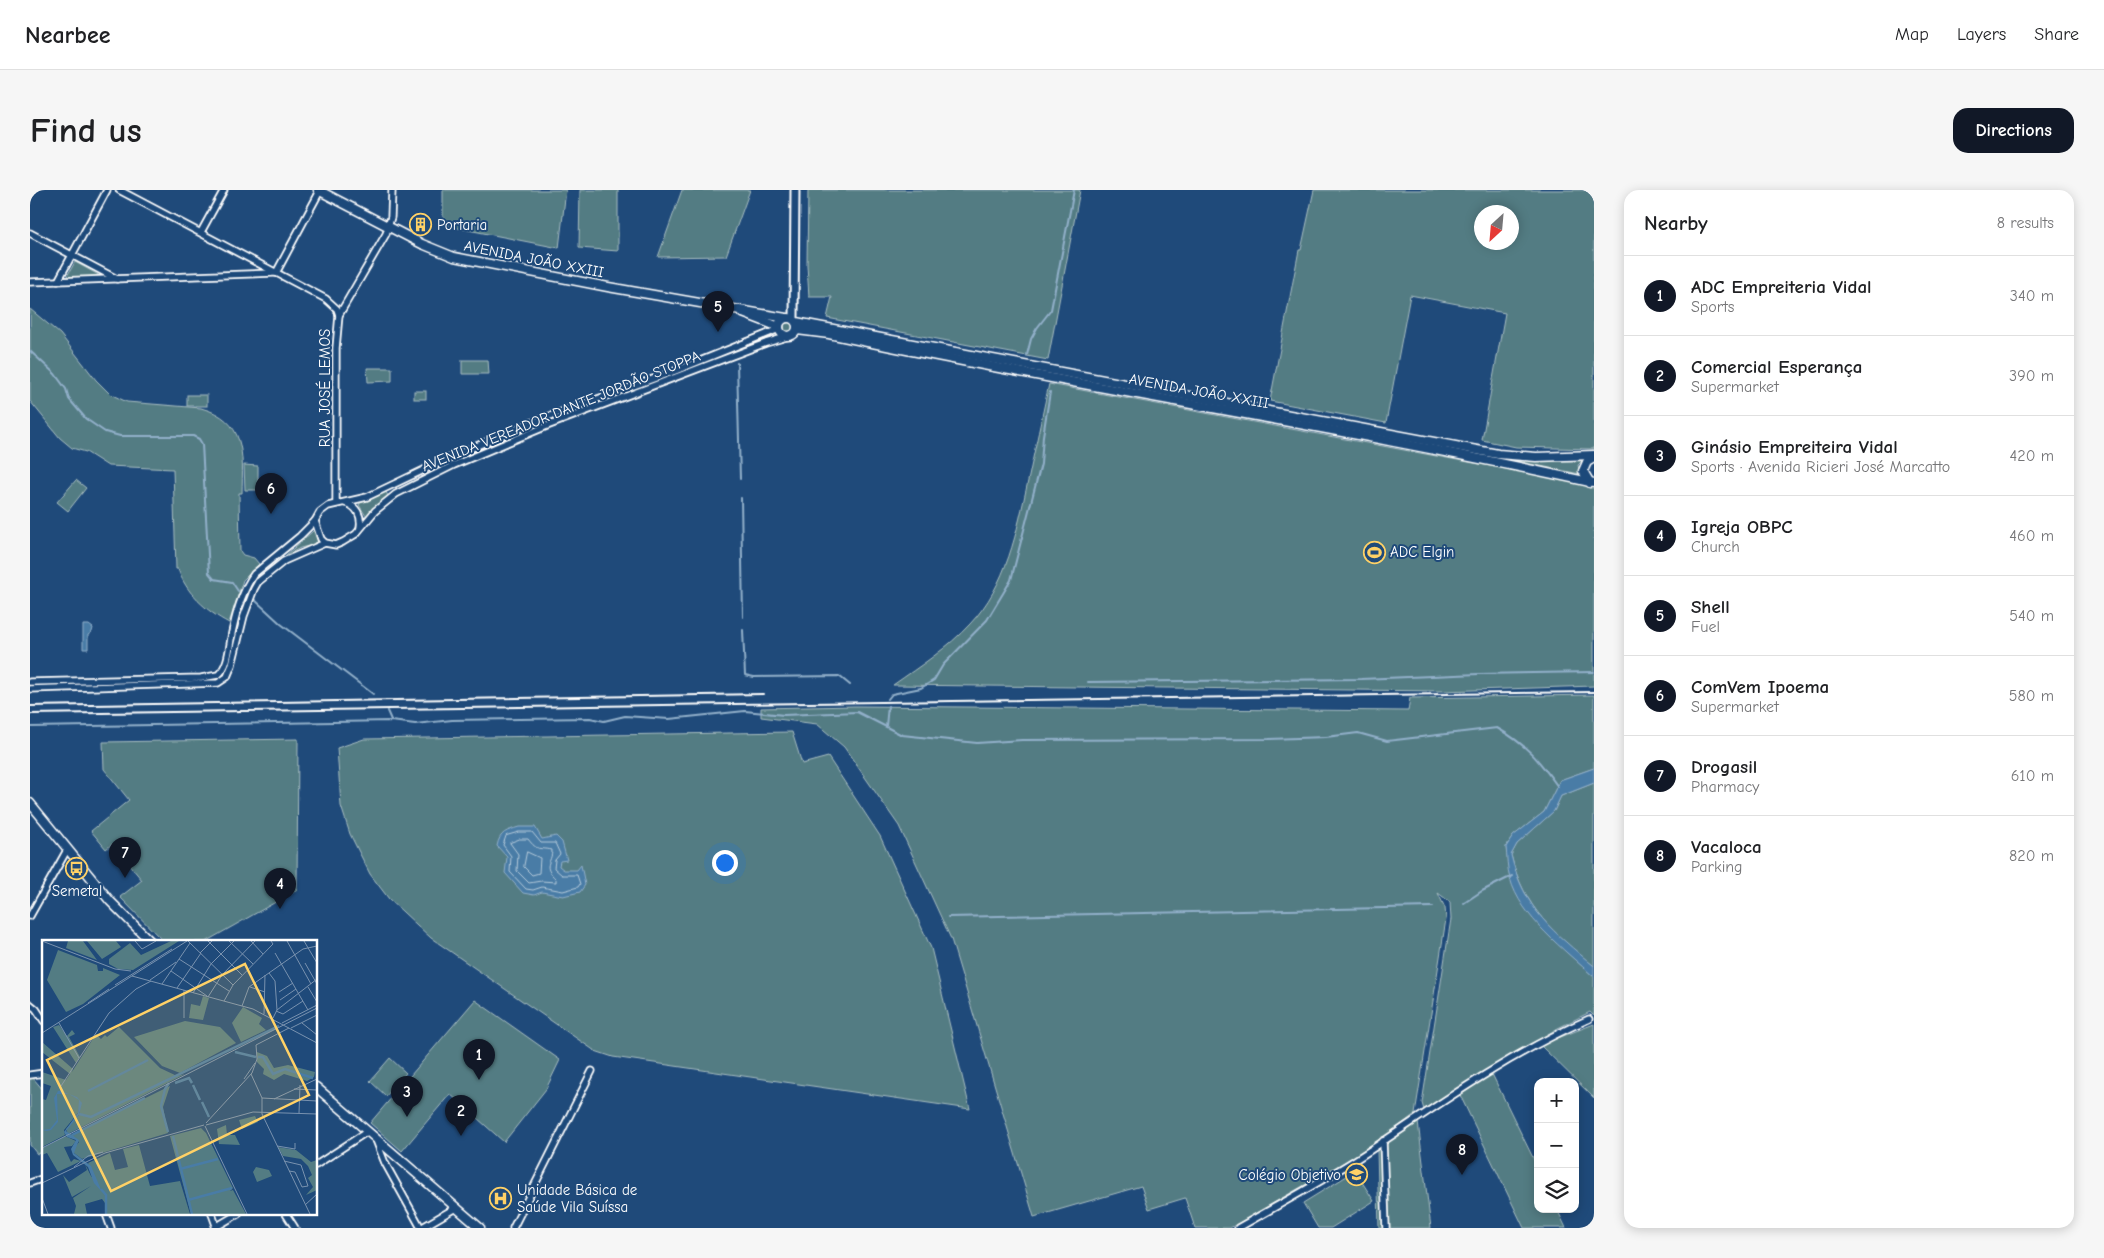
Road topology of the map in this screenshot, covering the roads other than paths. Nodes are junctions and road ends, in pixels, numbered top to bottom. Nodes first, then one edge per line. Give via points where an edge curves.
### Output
1 (107, 190) edge
2 (119, 190) edge
3 (224, 190) edge
4 (392, 190) edge
5 (794, 190) edge
6 (319, 191) edge
7 (389, 227) junction
8 (30, 232) edge
9 (201, 232) junction
10 (73, 255) junction
11 (276, 273) junction
12 (118, 280) junction
13 (58, 281) junction
14 (30, 282) edge
15 (730, 308) junction
16 (339, 315) junction
17 (793, 322) junction
18 (779, 328) junction
19 (790, 336) junction
20 (1594, 456) edge
21 (1592, 483) edge
22 (339, 503) junction
23 (315, 521) junction
24 (356, 534) junction
25 (325, 543) junction
26 (30, 682) edge
27 (30, 688) edge
28 (30, 803) edge
29 (67, 850) junction
30 (30, 916) edge
31 (150, 940) edge
32 (30, 1004) edge
33 (42, 1018) edge
34 (1589, 1019) dead end
35 (592, 1071) dead end
36 (318, 1089) edge
37 (372, 1134) junction
38 (1383, 1142) junction
39 (318, 1164) edge
40 (42, 1179) edge
41 (30, 1183) edge
42 (457, 1207) junction
43 (107, 1216) edge
44 (235, 1216) edge
45 (287, 1216) edge
46 (111, 1228) edge
47 (216, 1228) edge
48 (295, 1228) edge
49 (421, 1228) edge
50 (480, 1228) edge
51 (513, 1228) edge
52 (1238, 1228) edge
53 (1386, 1228) edge

1 - 10 street
2 - 9 street
3 - 9 street
4 - 7 street
5 - 17 street
6 - 7 main road, AVENIDA JOÃO XXIII
6 - 11 street
7 - 15 main road, AVENIDA JOÃO XXIII via 454,257
7 - 16 street, RUA JOSÉ LEMOS
8 - 10 street
9 - 11 street
10 - 12 street
10 - 13 street
11 - 12 street
11 - 16 street via 326,299
12 - 13 street
13 - 14 street
15 - 17 main road, AVENIDA JOÃO XXIII
15 - 18 main road, AVENIDA JOÃO XXIII
16 - 22 street, RUA JOSÉ LEMOS via 336,348
17 - 18 main road via 782,320
17 - 19 main road
17 - 20 main road, AVENIDA JOÃO XXIII via 1498,454
17 - 21 main road, AVENIDA JOÃO XXIII via 829,334 1047,378 1482,458
18 - 19 main road, AVENIDA JOÃO XXIII via 783,335
18 - 22 street, AVENIDA VEREADOR DANTE JORDÃO STOPPA via 531,423 367,497
19 - 24 street, AVENIDA VEREADOR DANTE JORDÃO STOPPA via 564,420 454,465 396,494 375,511
20 - 21 main road via 1583,471
22 - 23 street, AVENIDA VEREADOR DANTE JORDÃO STOPPA via 320,512
22 - 24 street via 354,508 359,514 361,527
23 - 25 street
23 - 26 street, AVENIDA VEREADOR DANTE JORDÃO STOPPA via 249,582 237,611 222,671 201,678
24 - 25 street, AVENIDA VEREADOR DANTE JORDÃO STOPPA via 336,545
25 - 27 street, AVENIDA VEREADOR DANTE JORDÃO STOPPA via 284,561 258,582 244,616 232,665 224,680 218,683
28 - 29 main road
29 - 30 street
29 - 31 main road via 110,901
32 - 33 street
34 - 38 street via 1537,1044
35 - 51 street
36 - 37 main road
37 - 39 street
37 - 42 main road
37 - 49 street via 384,1163
38 - 52 street
38 - 53 street
40 - 41 street
42 - 49 street
42 - 50 main road
43 - 46 street
44 - 47 street
45 - 48 street

